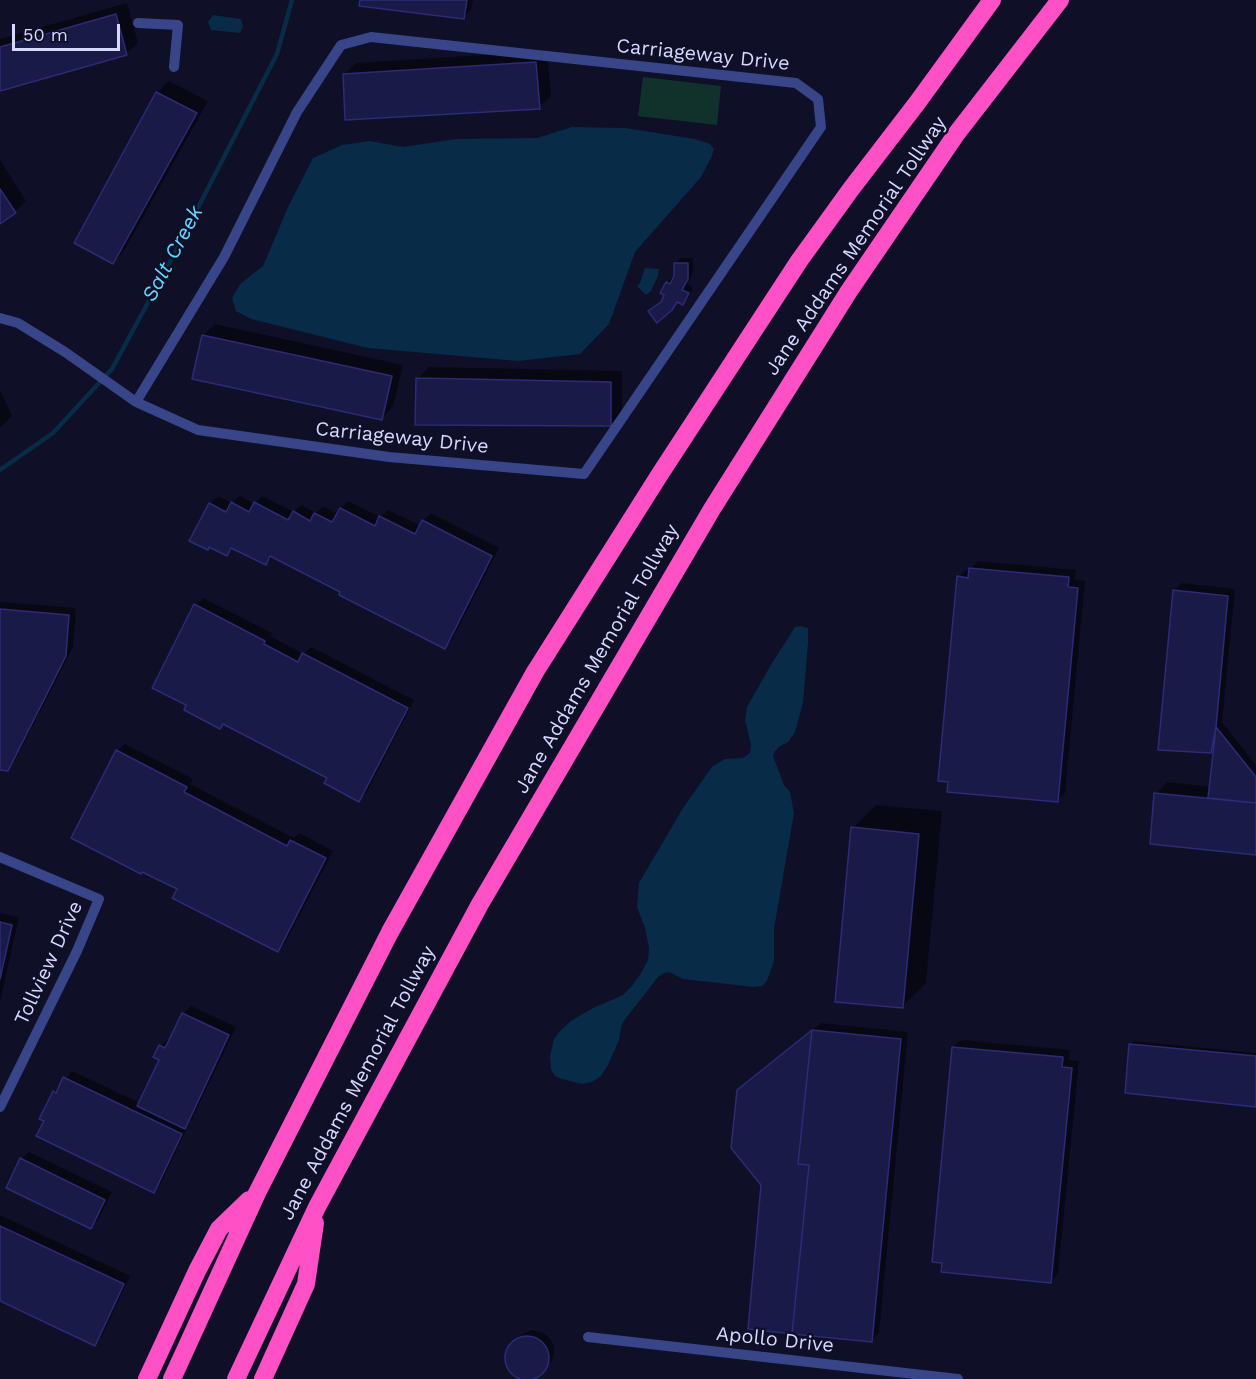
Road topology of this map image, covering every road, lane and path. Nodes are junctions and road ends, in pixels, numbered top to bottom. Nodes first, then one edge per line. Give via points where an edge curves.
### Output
1 (992, 0) edge
2 (1060, 0) edge
3 (138, 22) dead end
4 (174, 67) dead end
5 (0, 318) edge
6 (136, 402) junction
7 (0, 857) edge
8 (0, 1107) edge
9 (257, 1193) junction
10 (317, 1207) junction
11 (588, 1337) dead end
12 (147, 1379) edge
13 (172, 1379) edge
14 (236, 1379) edge
15 (263, 1379) edge
16 (958, 1379) edge

1 - 9 highway, Jane Addams Memorial Tollway via 799,261 535,672 390,932
2 - 10 highway, Jane Addams Memorial Tollway via 957,133 875,252 712,509 480,904
3 - 4 street via 178,25
5 - 6 street, Carriageway Drive via 18,323 65,352
6 - 6 street, Carriageway Drive via 198,430 389,457 584,474 821,127 818,99 796,83 371,37 341,45 297,112 224,257
7 - 8 street, Tollview Drive via 99,899
9 - 12 highway via 219,1230
9 - 13 highway, Jane Addams Memorial Tollway
10 - 14 highway, Jane Addams Memorial Tollway
10 - 15 highway via 306,1284
11 - 16 street, Apollo Drive

